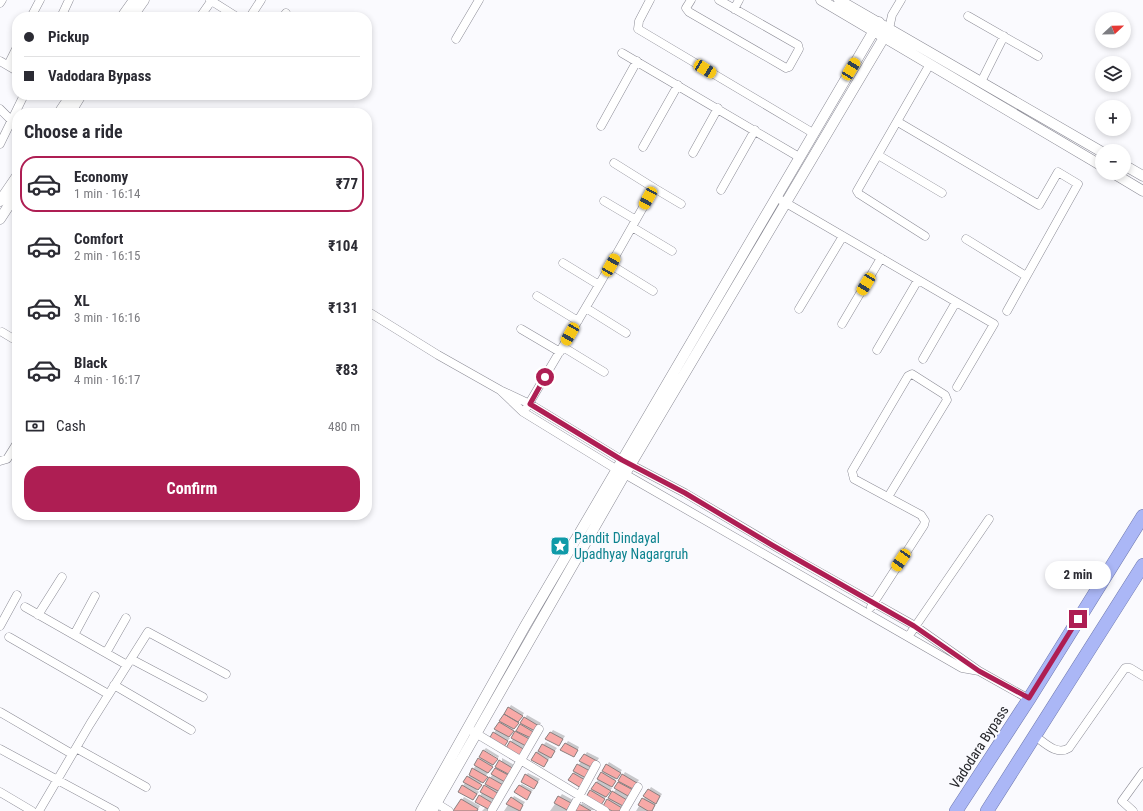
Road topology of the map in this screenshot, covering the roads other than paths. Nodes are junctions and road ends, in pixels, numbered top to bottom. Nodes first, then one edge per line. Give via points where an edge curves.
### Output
1 (2, 0) edge
2 (40, 0) edge
3 (69, 0) edge
4 (134, 0) edge
5 (144, 0) edge
6 (211, 0) edge
7 (261, 0) edge
8 (479, 0) edge
9 (650, 0) edge
10 (691, 0) edge
11 (739, 0) edge
12 (821, 0) edge
13 (839, 0) edge
14 (901, 0) edge
15 (722, 1) edge
16 (0, 3) edge
17 (734, 9) junction
18 (34, 12) edge
19 (63, 12) edge
20 (126, 12) edge
21 (136, 12) edge
22 (203, 12) edge
23 (229, 12) edge
24 (253, 12) edge
25 (892, 15) junction
26 (968, 16) dead end
27 (876, 26) junction
28 (887, 33) junction
29 (1004, 36) junction
30 (456, 40) dead end
31 (622, 53) dead end
32 (1038, 56) dead end
33 (12, 57) edge
34 (0, 61) edge
35 (637, 61) junction
36 (930, 64) junction
37 (8, 65) junction
38 (12, 67) edge
39 (981, 82) junction
40 (678, 85) junction
41 (718, 108) junction
42 (0, 109) edge
43 (12, 120) edge
44 (898, 122) junction
45 (12, 125) edge
46 (602, 126) dead end
47 (755, 130) junction
48 (813, 133) junction
49 (0, 144) edge
50 (643, 147) dead end
51 (1095, 148) edge
52 (693, 153) dead end
53 (878, 155) junction
54 (799, 157) junction
55 (1095, 162) edge
56 (614, 163) dead end
57 (1131, 169) edge
58 (1143, 176) edge
59 (1125, 180) edge
60 (12, 183) edge
61 (654, 188) junction
62 (721, 190) dead end
63 (1143, 191) edge
64 (942, 194) dead end
65 (776, 196) junction
66 (0, 201) edge
67 (12, 201) edge
68 (604, 201) dead end
69 (786, 202) junction
70 (681, 204) dead end
71 (0, 219) edge
72 (634, 223) junction
73 (843, 236) junction
74 (925, 236) dead end
75 (966, 239) dead end
76 (672, 251) dead end
77 (881, 258) junction
78 (563, 263) dead end
79 (611, 265) junction
80 (1026, 276) junction
81 (918, 280) junction
82 (599, 285) junction
83 (653, 291) dead end
84 (537, 296) dead end
85 (956, 302) junction
86 (586, 308) junction
87 (799, 309) dead end
88 (1007, 311) dead end
89 (372, 314) edge
90 (578, 321) junction
91 (842, 324) dead end
92 (521, 329) dead end
93 (2, 332) dead end
94 (626, 333) dead end
95 (12, 338) edge
96 (562, 349) junction
97 (877, 350) dead end
98 (923, 359) dead end
99 (604, 372) dead end
100 (957, 387) dead end
101 (500, 390) junction
102 (530, 404) junction
103 (523, 412) junction
104 (12, 452) edge
105 (0, 461) edge
106 (623, 467) junction
107 (888, 497) junction
108 (1143, 516) edge
109 (989, 519) dead end
110 (1143, 565) edge
111 (62, 577) dead end
112 (17, 595) dead end
113 (95, 596) dead end
114 (873, 603) junction
115 (25, 607) dead end
116 (868, 614) junction
117 (38, 615) junction
118 (126, 618) dead end
119 (0, 626) edge
120 (914, 626) junction
121 (74, 635) junction
122 (9, 637) dead end
123 (908, 637) junction
124 (106, 653) junction
125 (129, 662) junction
126 (979, 671) junction
127 (226, 674) dead end
128 (1143, 676) edge
129 (114, 685) junction
130 (108, 694) junction
131 (203, 697) dead end
132 (1029, 698) junction
133 (0, 712) edge
134 (539, 729) dead end
135 (191, 730) dead end
136 (473, 731) junction
137 (1035, 736) junction
138 (0, 749) edge
139 (74, 751) junction
140 (521, 761) junction
141 (596, 765) dead end
142 (1143, 772) edge
143 (57, 781) junction
144 (146, 787) dead end
145 (638, 787) dead end
146 (0, 792) edge
147 (579, 796) junction
148 (432, 804) edge
149 (41, 810) edge
150 (492, 810) dead end
151 (32, 811) edge
152 (114, 811) edge
153 (421, 811) edge
154 (449, 811) edge
155 (571, 811) edge
156 (605, 811) edge
157 (624, 811) edge
158 (956, 811) edge
159 (987, 811) edge
160 (1132, 811) edge

1 - 16 street
2 - 18 street
3 - 19 street
4 - 20 street
5 - 21 street
6 - 22 street
6 - 23 street
7 - 24 street
8 - 30 street
9 - 48 street via 639,20 638,29
10 - 17 street via 686,8 689,12 788,68 799,49 798,45
11 - 17 street
12 - 27 street
13 - 27 street
14 - 25 street
15 - 17 street
25 - 27 street
25 - 28 street
26 - 29 street
27 - 28 street
27 - 48 street
28 - 36 street
28 - 39 street
28 - 69 street
29 - 32 street
29 - 39 street
31 - 35 street
33 - 37 street
34 - 37 street
35 - 40 street
35 - 46 street
36 - 44 street
36 - 55 street
37 - 38 street
39 - 51 street
40 - 41 street
40 - 50 street
41 - 47 street
41 - 52 street
42 - 43 street
44 - 53 street
44 - 80 street via 1039,205 1058,172 1078,184
45 - 49 street
47 - 54 street
47 - 62 street
48 - 54 street
53 - 64 street
53 - 74 street via 858,192
54 - 65 street
56 - 61 street
57 - 58 street
59 - 63 street
60 - 66 street
61 - 70 street
61 - 72 street
65 - 69 street
65 - 106 street
67 - 71 street
68 - 72 street
69 - 73 street
69 - 106 street
72 - 76 street
72 - 79 street
73 - 77 street
73 - 87 street
75 - 80 street
77 - 81 street
77 - 91 street
78 - 82 street
79 - 82 street
79 - 83 street
80 - 88 street
81 - 85 street
81 - 97 street
82 - 86 street
84 - 90 street
85 - 98 street
85 - 100 street via 994,324
86 - 90 street
86 - 94 street
89 - 101 street via 438,356
90 - 96 street
92 - 96 street
93 - 95 street
96 - 99 street
96 - 102 street
101 - 102 street
101 - 103 street
102 - 103 street
102 - 106 street
103 - 106 street
104 - 105 street via 7,460
106 - 114 street via 685,493
106 - 116 street
106 - 136 street via 525,626
107 - 107 street via 854,479 852,471 908,376 912,374 945,395 947,400
107 - 114 street via 921,515 925,521
108 - 132 highway, Vadodara Bypass
109 - 120 street
110 - 137 highway
111 - 117 street
112 - 119 street
113 - 121 street
114 - 116 street
114 - 120 street
115 - 117 street
116 - 123 street
117 - 121 street
118 - 124 street
120 - 123 street
120 - 126 street
121 - 124 street
122 - 130 street
123 - 126 street via 962,668
124 - 125 street
125 - 127 street via 148,632
125 - 129 street
125 - 131 street
126 - 132 street
128 - 137 street via 1130,668 1125,668 1065,751 1057,751
129 - 130 street
129 - 135 street
130 - 139 street
132 - 158 highway, Vadodara Bypass
133 - 139 street
134 - 140 street
136 - 140 street
136 - 148 street
137 - 159 highway
138 - 143 street
139 - 143 street
139 - 144 street
140 - 147 street
140 - 150 street
141 - 147 street
142 - 160 street via 1122,801
143 - 149 street
143 - 152 street
145 - 157 street
146 - 151 street
147 - 155 street
147 - 156 street
148 - 153 street
148 - 154 street

